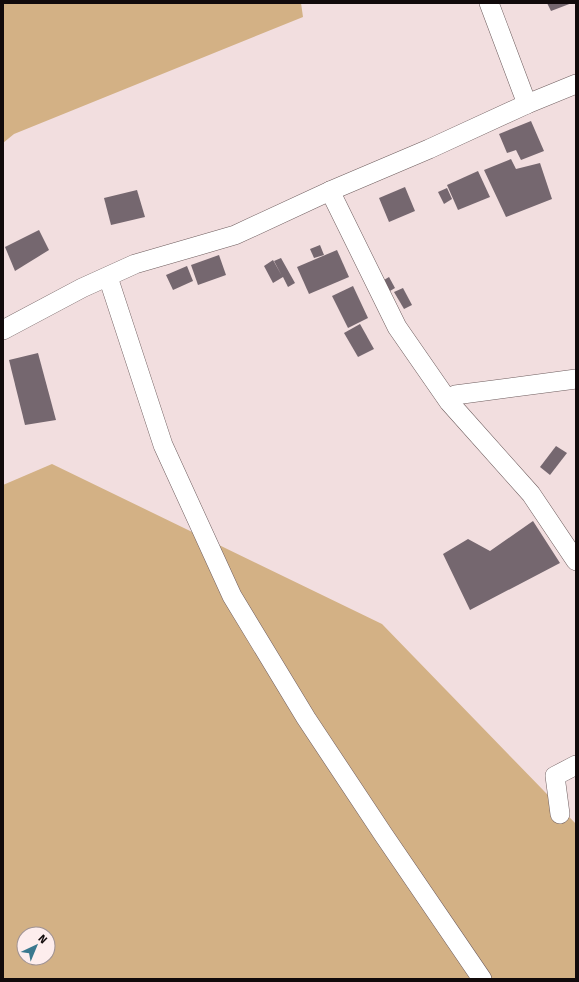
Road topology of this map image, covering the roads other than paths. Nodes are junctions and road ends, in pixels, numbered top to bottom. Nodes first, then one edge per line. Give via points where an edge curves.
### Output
1 (489, 3) edge
2 (576, 84) edge
3 (527, 104) junction
4 (330, 191) junction
5 (108, 276) junction
6 (3, 330) edge
7 (576, 379) edge
8 (455, 395) dead end
9 (576, 562) edge
10 (576, 765) edge
11 (560, 814) dead end
12 (482, 979) edge

1 - 3 street
2 - 3 street
3 - 4 street
4 - 5 street via 235,235 135,264
4 - 9 street via 397,327 449,402 531,494
5 - 6 street
5 - 12 street via 163,445 232,596 310,724
7 - 8 street
10 - 11 street via 555,776

